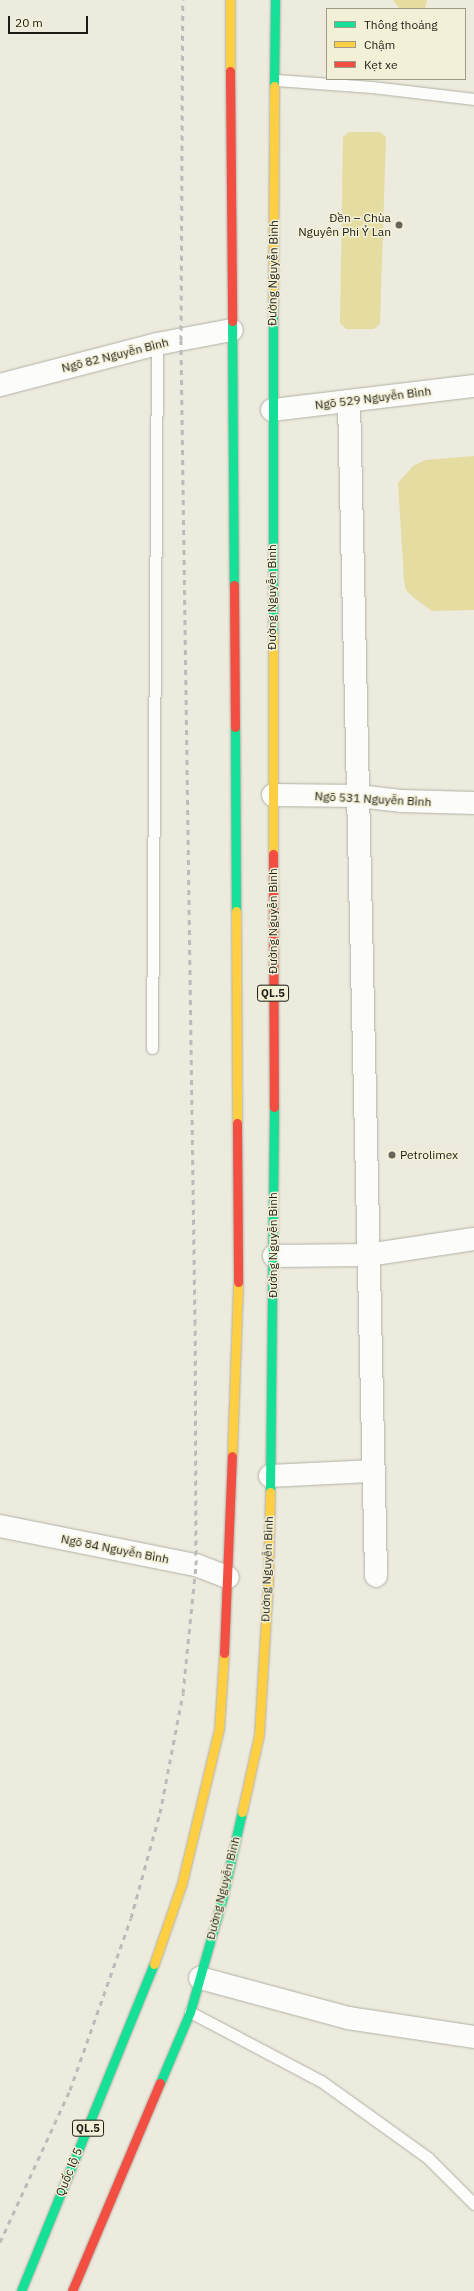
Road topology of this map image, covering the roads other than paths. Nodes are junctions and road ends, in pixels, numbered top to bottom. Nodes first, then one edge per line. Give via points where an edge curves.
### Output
1 (230, 0) edge
2 (275, 0) edge
3 (276, 80) junction
4 (474, 99) edge
5 (232, 330) junction
6 (157, 344) junction
7 (0, 385) edge
8 (474, 386) edge
9 (348, 401) junction
10 (272, 410) junction
11 (273, 795) junction
12 (358, 796) junction
13 (474, 803) edge
14 (152, 1048) dead end
15 (474, 1239) edge
16 (368, 1254) junction
17 (274, 1256) junction
18 (374, 1471) junction
19 (270, 1476) junction
20 (0, 1526) edge
21 (376, 1576) dead end
22 (228, 1577) junction
23 (200, 1978) junction
24 (190, 2012) junction
25 (474, 2037) edge
26 (474, 2204) edge
27 (21, 2291) edge
28 (72, 2291) edge

1 - 5 highway, QL.5
2 - 3 highway, Đường Nguyễn Bình / QL.5
3 - 4 lane via 372,87
3 - 10 highway, Đường Nguyễn Bình / QL.5
5 - 6 street, Ngõ 82 Nguyễn Bình
5 - 22 highway, QL.5 via 238,1274
6 - 7 street, Ngõ 82 Nguyễn Bình
6 - 14 lane
8 - 9 street, Ngõ 529 Nguyễn Bình
9 - 10 street, Ngõ 529 Nguyễn Bình
9 - 12 street
10 - 11 highway, Đường Nguyễn Bình / QL.5
11 - 12 street, Ngõ 531 Nguyễn Bình
11 - 17 highway, Đường Nguyễn Bình / QL.5
12 - 13 street, Ngõ 531 Nguyễn Bình via 402,801
12 - 16 street
15 - 16 street
16 - 17 street
16 - 18 street
17 - 19 highway, Đường Nguyễn Bình / QL.5
18 - 19 street
18 - 21 street
19 - 23 highway, Đường Nguyễn Bình / QL.5 via 268,1583 259,1735 223,1896
20 - 22 street, Ngõ 84 Nguyễn Bình via 196,1565
22 - 27 highway, Quốc lộ 5 / QL.5 via 219,1729 182,1883 154,1965
23 - 24 highway, QL.5
23 - 25 street via 348,2018
24 - 26 lane via 321,2080 428,2158
24 - 28 highway, QL.5

